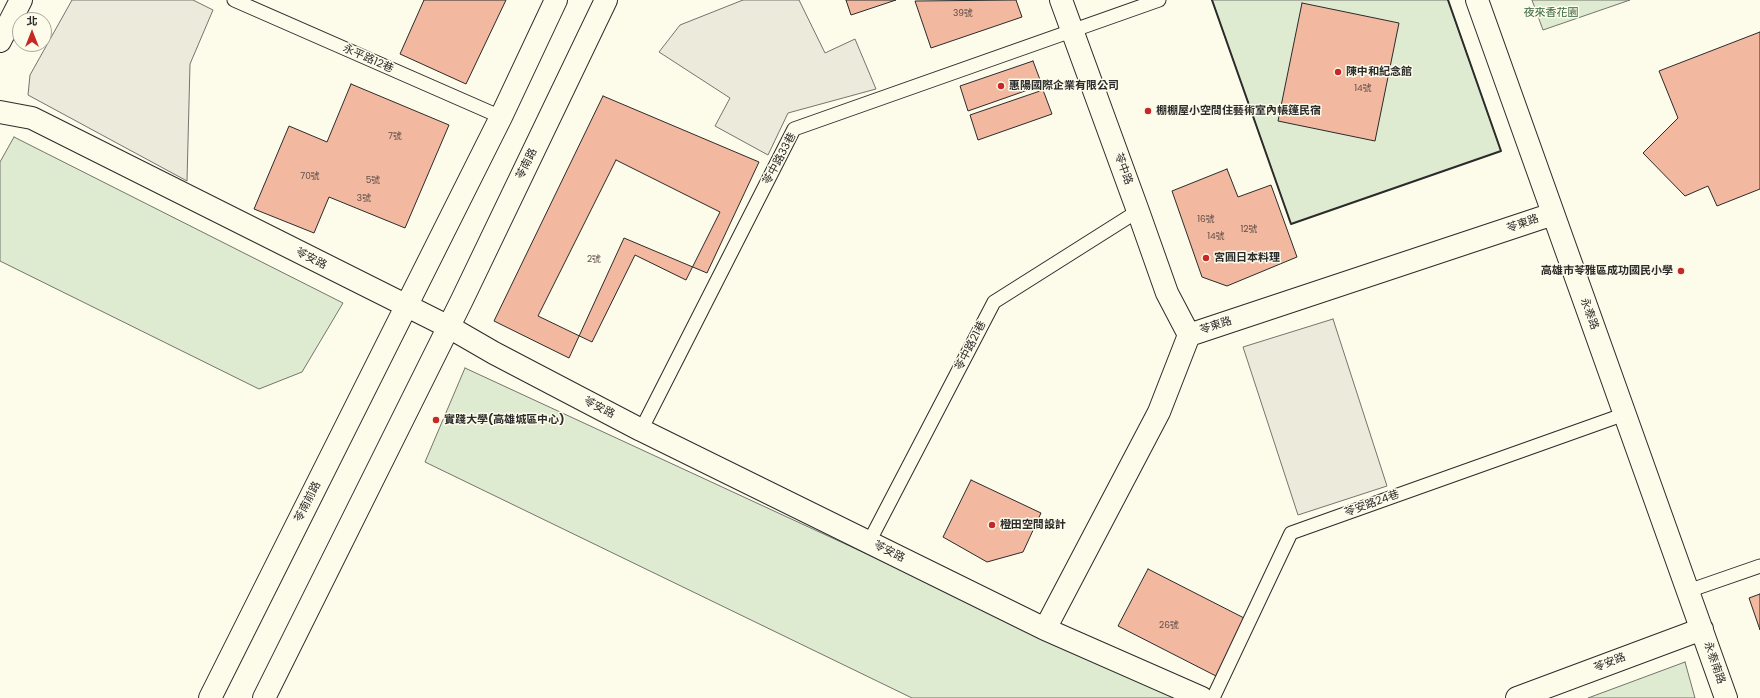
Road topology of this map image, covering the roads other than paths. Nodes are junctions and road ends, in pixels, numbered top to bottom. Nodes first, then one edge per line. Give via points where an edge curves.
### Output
1 (22, 0) edge
2 (234, 0) edge
3 (556, 0) edge
4 (606, 0) edge
5 (1061, 0) edge
6 (1159, 0) edge
7 (1477, 0) edge
8 (1073, 30) junction
9 (0, 41) edge
10 (0, 112) edge
11 (501, 117) junction
12 (1138, 211) junction
13 (1553, 214) junction
14 (407, 307) junction
15 (449, 327) junction
16 (1189, 335) junction
17 (1625, 414) junction
18 (641, 430) junction
19 (869, 542) junction
20 (1760, 566) edge
21 (1688, 592) junction
22 (1046, 629) junction
23 (1702, 629) junction
24 (210, 698) edge
25 (264, 698) edge
26 (1202, 698) edge
27 (1213, 698) edge
28 (1517, 698) edge
29 (1726, 698) edge

1 - 9 street
2 - 11 lane, 永平路12巷
3 - 11 street
4 - 15 street, 苓南路
5 - 8 street, 苓中路
6 - 8 lane, 苓中路33巷
7 - 13 street, 永泰路
8 - 12 street, 苓中路
8 - 18 lane, 苓中路33巷 via 794,129
10 - 14 street, 苓安路 via 32,118
11 - 14 street
12 - 16 street, 苓中路 via 1167,293
12 - 19 lane, 苓中路21巷 via 994,302
13 - 16 street, 苓東路
13 - 17 street, 永泰路
14 - 15 street, 苓安路
14 - 24 street, 苓南前路
15 - 18 street, 苓安路
15 - 25 street
16 - 22 street, 苓東路 via 1159,412
17 - 21 street, 永泰路
17 - 27 lane, 苓安路24巷 via 1291,533
18 - 19 street, 苓安路
19 - 22 street, 苓安路
20 - 21 lane
21 - 23 street, 永泰路
22 - 26 street, 苓安路
23 - 28 street, 苓安路
23 - 29 street, 永泰南路

